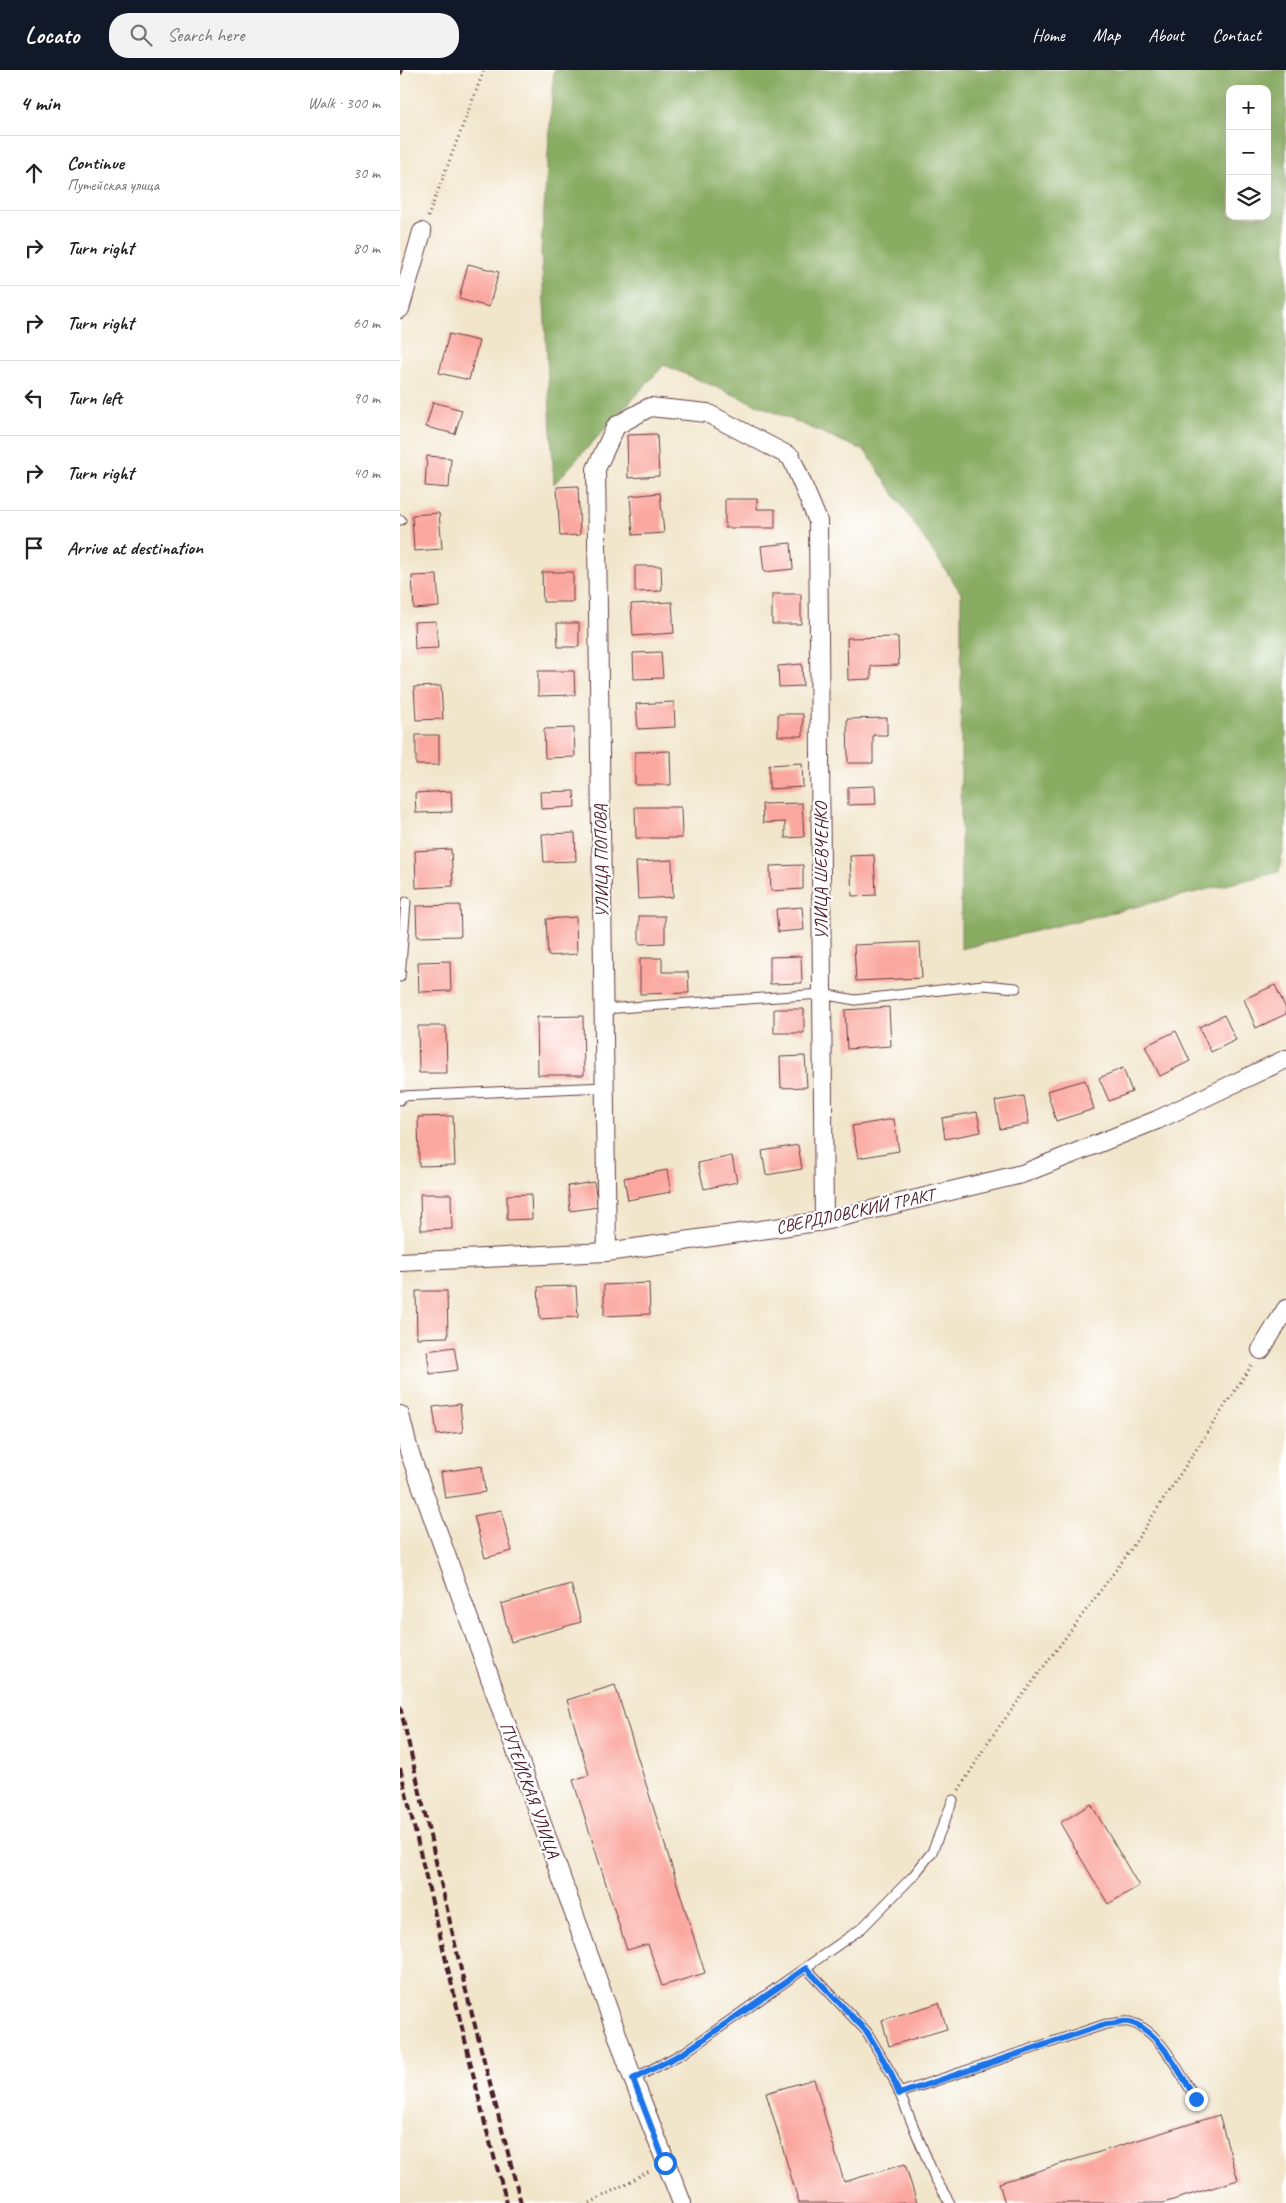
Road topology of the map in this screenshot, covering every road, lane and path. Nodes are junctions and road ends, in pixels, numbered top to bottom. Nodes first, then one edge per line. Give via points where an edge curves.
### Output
1 (484, 70) edge
2 (422, 232) joint
3 (400, 309) edge
4 (596, 470) joint
5 (406, 902) dead end
6 (400, 977) edge
7 (1016, 988) dead end
8 (822, 994) junction
9 (603, 1009) junction
10 (1286, 1058) edge
11 (604, 1087) junction
12 (400, 1100) edge
13 (824, 1221) junction
14 (607, 1252) junction
15 (400, 1262) edge
16 (1286, 1309) edge
17 (1261, 1350) joint
18 (400, 1415) edge
19 (953, 1800) joint
20 (806, 1968) junction
21 (633, 2079) junction
22 (899, 2094) junction
23 (1196, 2099) dead end
24 (665, 2163) junction
25 (590, 2203) edge
26 (682, 2203) edge
27 (950, 2203) edge

1 - 2 path
2 - 3 street
4 - 8 street, УЛИЦА ШЕВЧЕНКО via 616,426 650,407 707,413 791,457 818,521
4 - 9 street, УЛИЦА ПОПОВА
5 - 6 lane
7 - 8 lane via 983,985 855,1000
8 - 9 lane
8 - 13 street, УЛИЦА ШЕВЧЕНКО
9 - 11 street, УЛИЦА ПОПОВА
10 - 13 street, СВЕРДЛОВСКИЙ ТРАКТ via 1157,1120 1022,1174
11 - 12 lane via 402,1096
11 - 14 street, УЛИЦА ПОПОВА
13 - 14 street, СВЕРДЛОВСКИЙ ТРАКТ
14 - 15 street, СВЕРДЛОВСКИЙ ТРАКТ
16 - 17 street
17 - 19 path via 1127,1555 990,1739
18 - 21 street, ПУТЕЙСКАЯ УЛИЦА via 409,1451
19 - 20 lane via 932,1852 914,1875 862,1928
20 - 21 lane via 685,2052
20 - 22 lane via 867,2032 891,2073
21 - 24 street, ПУТЕЙСКАЯ УЛИЦА
22 - 23 lane via 1106,2024 1127,2022 1146,2028 1167,2053
22 - 27 lane via 934,2178
24 - 25 path
24 - 26 street, ПУТЕЙСКАЯ УЛИЦА

